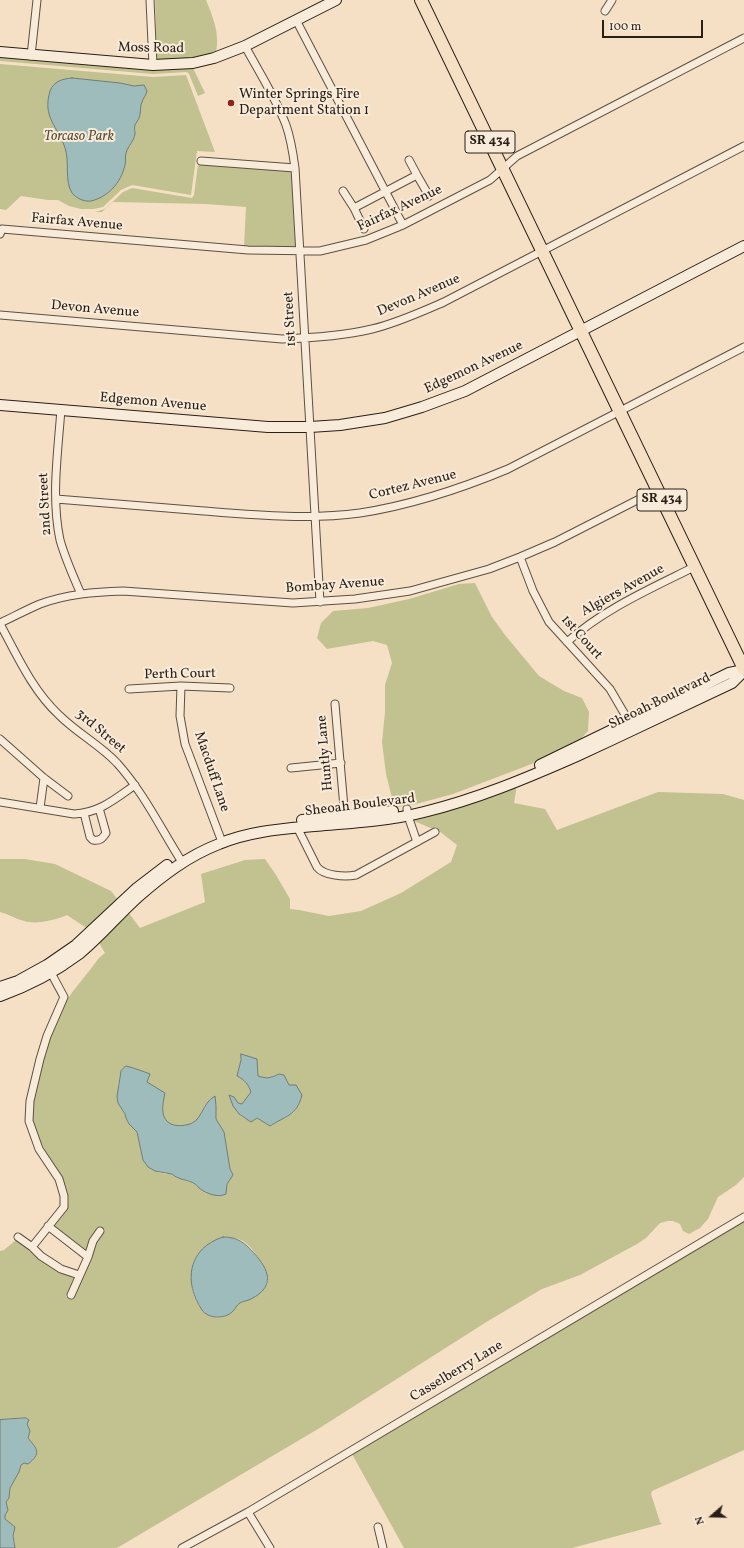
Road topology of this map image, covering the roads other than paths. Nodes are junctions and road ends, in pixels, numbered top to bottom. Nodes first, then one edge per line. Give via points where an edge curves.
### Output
1 (37, 0) edge
2 (150, 0) edge
3 (336, 0) edge
4 (422, 0) edge
5 (612, 0) edge
6 (605, 11) dead end
7 (296, 20) junction
8 (744, 38) edge
9 (246, 46) junction
10 (0, 52) edge
11 (31, 56) junction
12 (153, 65) junction
13 (744, 146) edge
14 (409, 160) dead end
15 (201, 161) dead end
16 (294, 168) junction
17 (503, 169) junction
18 (417, 175) junction
19 (344, 191) dead end
20 (386, 192) junction
21 (429, 196) dead end
22 (354, 208) junction
23 (403, 225) junction
24 (364, 229) dead end
25 (1, 232) edge
26 (744, 246) edge
27 (542, 251) junction
28 (300, 252) junction
29 (0, 315) edge
30 (581, 331) junction
31 (305, 338) junction
32 (744, 347) edge
33 (0, 405) edge
34 (61, 409) junction
35 (619, 412) junction
36 (310, 427) junction
37 (657, 490) junction
38 (56, 499) junction
39 (315, 516) junction
40 (520, 557) junction
41 (694, 567) junction
42 (80, 594) junction
43 (320, 602) junction
44 (0, 623) edge
45 (567, 642) junction
46 (744, 670) edge
47 (181, 686) junction
48 (230, 688) dead end
49 (129, 689) dead end
50 (335, 704) dead end
51 (631, 726) junction
52 (0, 739) edge
53 (341, 763) junction
54 (291, 768) dead end
55 (44, 778) junction
56 (135, 785) junction
57 (68, 796) dead end
58 (0, 802) edge
59 (40, 808) junction
60 (99, 808) junction
61 (407, 812) junction
62 (84, 813) junction
63 (345, 819) junction
64 (297, 827) junction
65 (435, 832) dead end
66 (221, 839) junction
67 (417, 842) junction
68 (180, 860) junction
69 (49, 969) junction
70 (0, 987) edge
71 (0, 996) edge
72 (744, 1217) edge
73 (48, 1226) junction
74 (100, 1232) dead end
75 (18, 1237) dead end
76 (32, 1247) junction
77 (88, 1257) junction
78 (79, 1275) junction
79 (71, 1295) dead end
80 (248, 1512) junction
81 (378, 1527) dead end
82 (182, 1548) edge
83 (270, 1548) edge
84 (382, 1548) edge

1 - 11 street
2 - 12 street
3 - 7 street, Moss Road
4 - 17 main road, SR 434
5 - 6 street
7 - 9 street, Moss Road
7 - 20 street
8 - 17 street, Fairfax Avenue via 517,156
9 - 12 street, Moss Road via 193,63
9 - 16 street, 1st Street via 284,121 291,142
10 - 11 street, Moss Road
11 - 12 street, Moss Road
13 - 27 street, Devon Avenue
14 - 18 street
15 - 16 street
16 - 28 street, 1st Street
17 - 23 street, Fairfax Avenue via 490,180
17 - 27 main road, SR 434
18 - 20 street
18 - 21 street
19 - 22 street
20 - 22 street
20 - 23 street
22 - 24 street
23 - 28 street, Fairfax Avenue via 351,245
25 - 28 street, Fairfax Avenue
26 - 30 street, Edgemon Avenue
27 - 30 main road, SR 434
27 - 31 street, Devon Avenue via 444,302 395,322 347,334
28 - 31 street, 1st Street
29 - 31 street, Devon Avenue via 263,338
30 - 35 main road, SR 434
30 - 36 street, Edgemon Avenue via 465,391 422,407 385,418
31 - 36 street, 1st Street
32 - 35 street, Cortez Avenue
33 - 34 street, Edgemon Avenue
34 - 36 street, Edgemon Avenue via 268,427
34 - 38 street, 2nd Street
35 - 37 main road, SR 434
35 - 39 street, Cortez Avenue via 508,469 458,489 359,513
36 - 39 street, 1st Street
37 - 40 street, Bombay Avenue
37 - 41 main road, SR 434
38 - 39 street, Cortez Avenue via 250,515
38 - 42 street, 2nd Street via 61,540
39 - 43 street, 1st Street
40 - 43 street, Bombay Avenue via 482,572 410,591
40 - 45 street, 1st Court via 540,606 549,622
41 - 45 street, Algiers Avenue via 608,611
41 - 46 main road, SR 434
42 - 43 street, Bombay Avenue via 123,591 262,602
42 - 44 street, Bombay Avenue via 40,604
44 - 56 street, 3rd Street via 40,694 57,714 117,763
45 - 51 street, 1st Court via 610,689
46 - 51 street, Sheoah Boulevard via 729,673
47 - 48 street, Perth Court
47 - 49 street, Perth Court
47 - 66 street, Macduff Lane via 180,716 185,744
50 - 53 street, Huntly Lane
51 - 61 street, Sheoah Boulevard via 530,769 454,798
52 - 55 street
53 - 54 street
53 - 63 street, Huntly Lane
55 - 57 street
55 - 59 street
56 - 60 street
56 - 68 street, 3rd Street
58 - 59 street
59 - 62 street via 74,814
60 - 62 street
60 - 62 street via 106,833 98,840 90,837
61 - 63 street, Sheoah Boulevard
61 - 67 street
63 - 64 street, Sheoah Boulevard
63 - 66 street, Sheoah Boulevard via 265,824 243,828
64 - 66 street, Sheoah Boulevard
64 - 67 street via 320,871 350,876
65 - 67 street
66 - 68 street, Sheoah Boulevard via 201,844
68 - 69 street, Sheoah Boulevard via 137,888
69 - 70 street, Sheoah Boulevard
69 - 71 street, Sheoah Boulevard via 17,990
69 - 73 street via 64,997 40,1059 30,1101 29,1121 40,1149 59,1179 64,1196 64,1207
72 - 80 street, Casselberry Lane
73 - 76 street
73 - 77 street
74 - 77 street
75 - 76 street
76 - 78 street via 61,1269
77 - 78 street
78 - 79 street
80 - 82 street, Casselberry Lane
80 - 83 street
81 - 84 street

